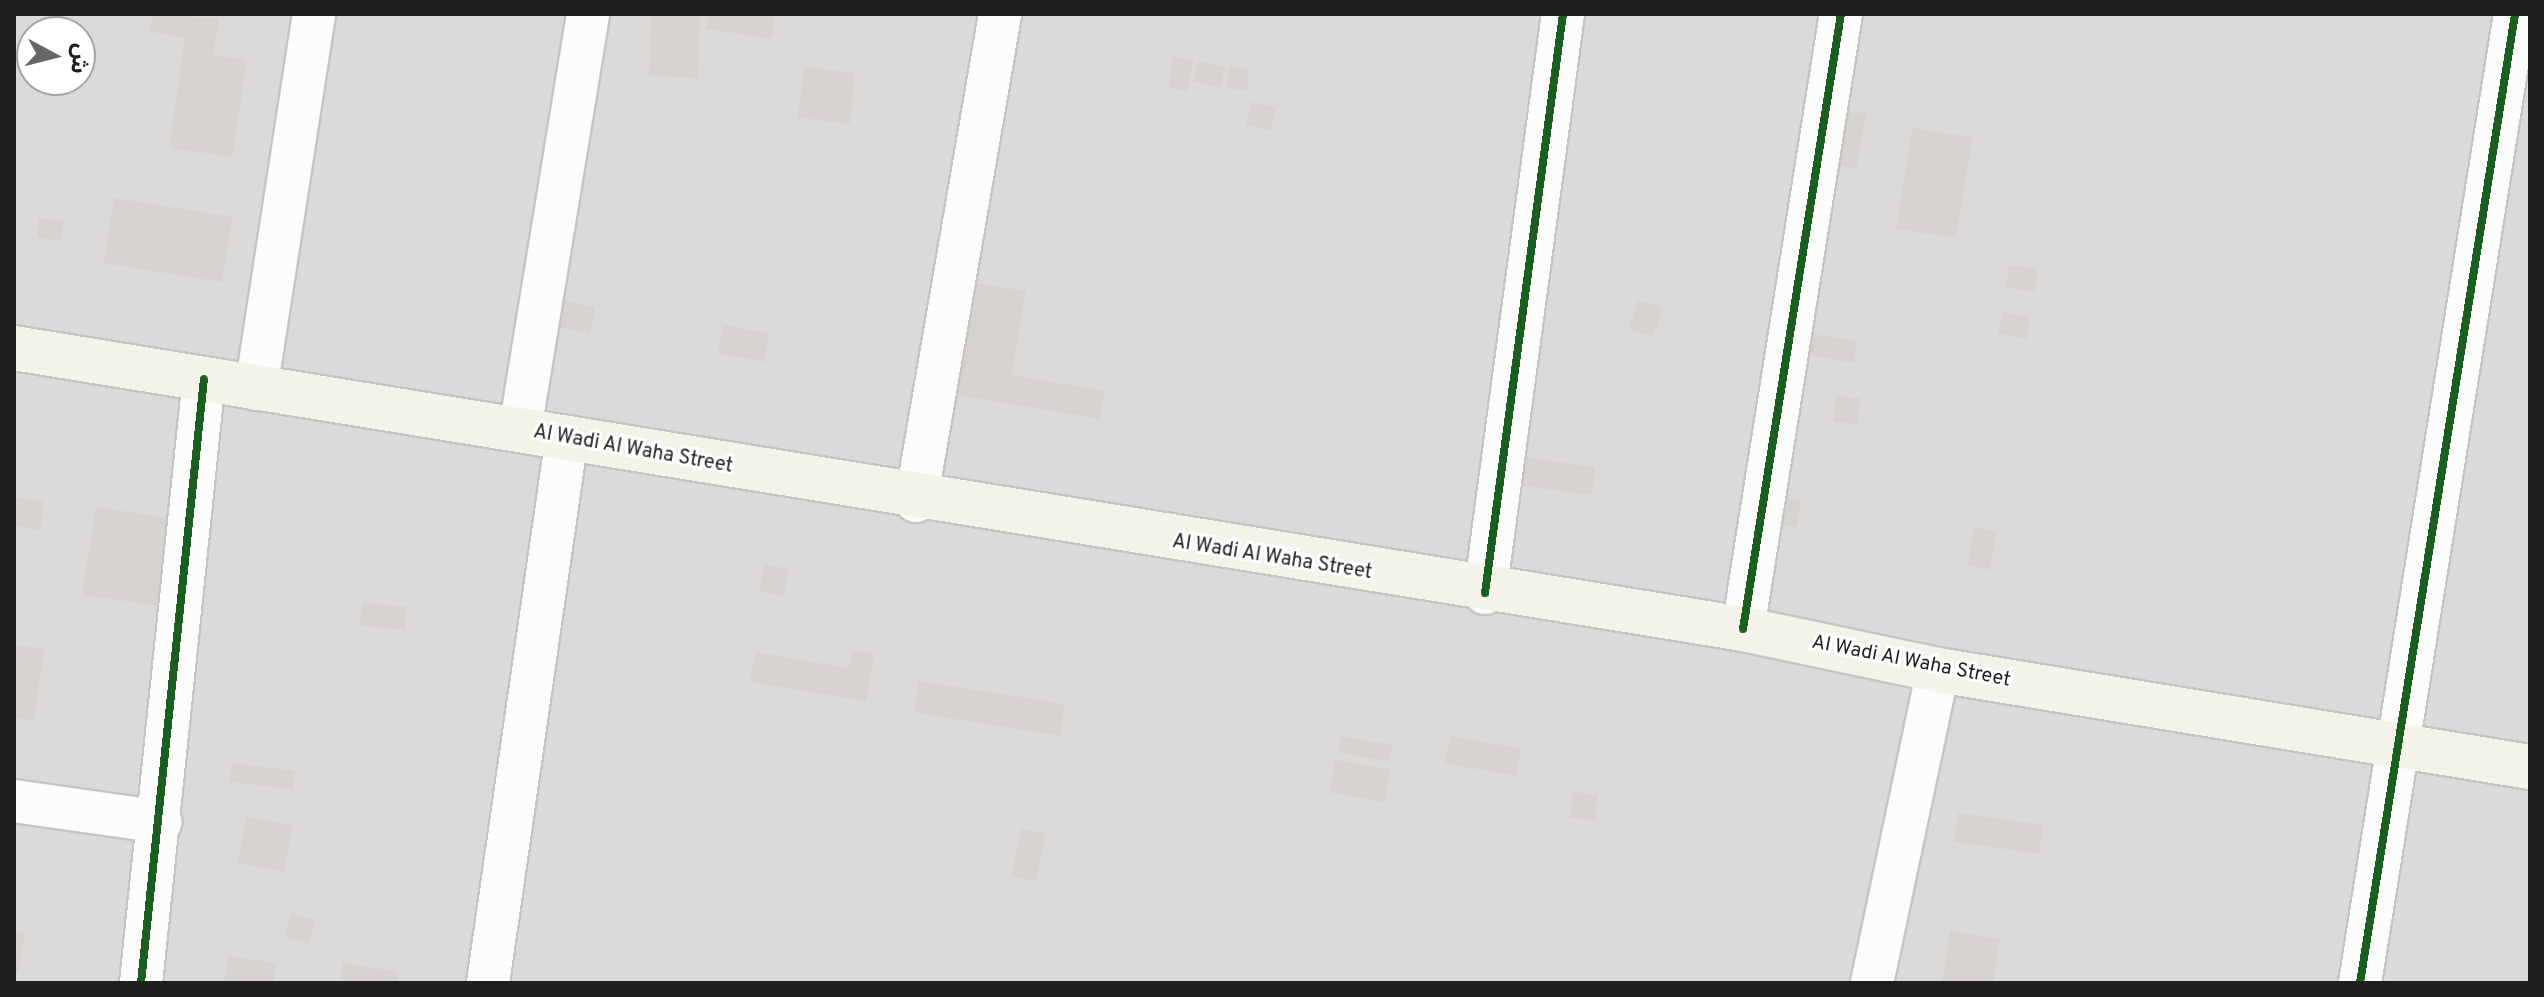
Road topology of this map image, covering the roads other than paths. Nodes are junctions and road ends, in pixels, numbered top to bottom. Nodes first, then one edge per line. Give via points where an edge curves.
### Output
1 (314, 14) edge
2 (588, 14) edge
3 (1000, 14) edge
4 (1563, 14) edge
5 (1841, 14) edge
6 (2515, 14) edge
7 (14, 348) edge
8 (204, 379) junction
9 (256, 389) junction
10 (520, 430) junction
11 (567, 437) junction
12 (916, 501) junction
13 (1485, 593) junction
14 (1743, 629) junction
15 (1938, 670) junction
16 (2402, 744) junction
17 (2530, 767) edge
18 (14, 801) edge
19 (161, 822) junction
20 (141, 983) edge
21 (488, 983) edge
22 (1872, 983) edge
23 (2360, 983) edge

1 - 9 street
2 - 10 street
3 - 12 street
4 - 13 street
5 - 14 street
6 - 16 street
7 - 8 main road, Al Wadi Al Waha Street
8 - 9 main road, Al Wadi Al Waha Street
8 - 19 street
9 - 10 main road, Al Wadi Al Waha Street
10 - 11 main road, Al Wadi Al Waha Street
11 - 12 main road, Al Wadi Al Waha Street
11 - 21 street
12 - 13 main road, Al Wadi Al Waha Street
13 - 14 main road, Al Wadi Al Waha Street
14 - 15 main road, Al Wadi Al Waha Street
15 - 16 main road, Al Wadi Al Waha Street
15 - 22 street
16 - 17 main road, Al Wadi Al Waha Street
16 - 23 street
18 - 19 street
19 - 20 street

